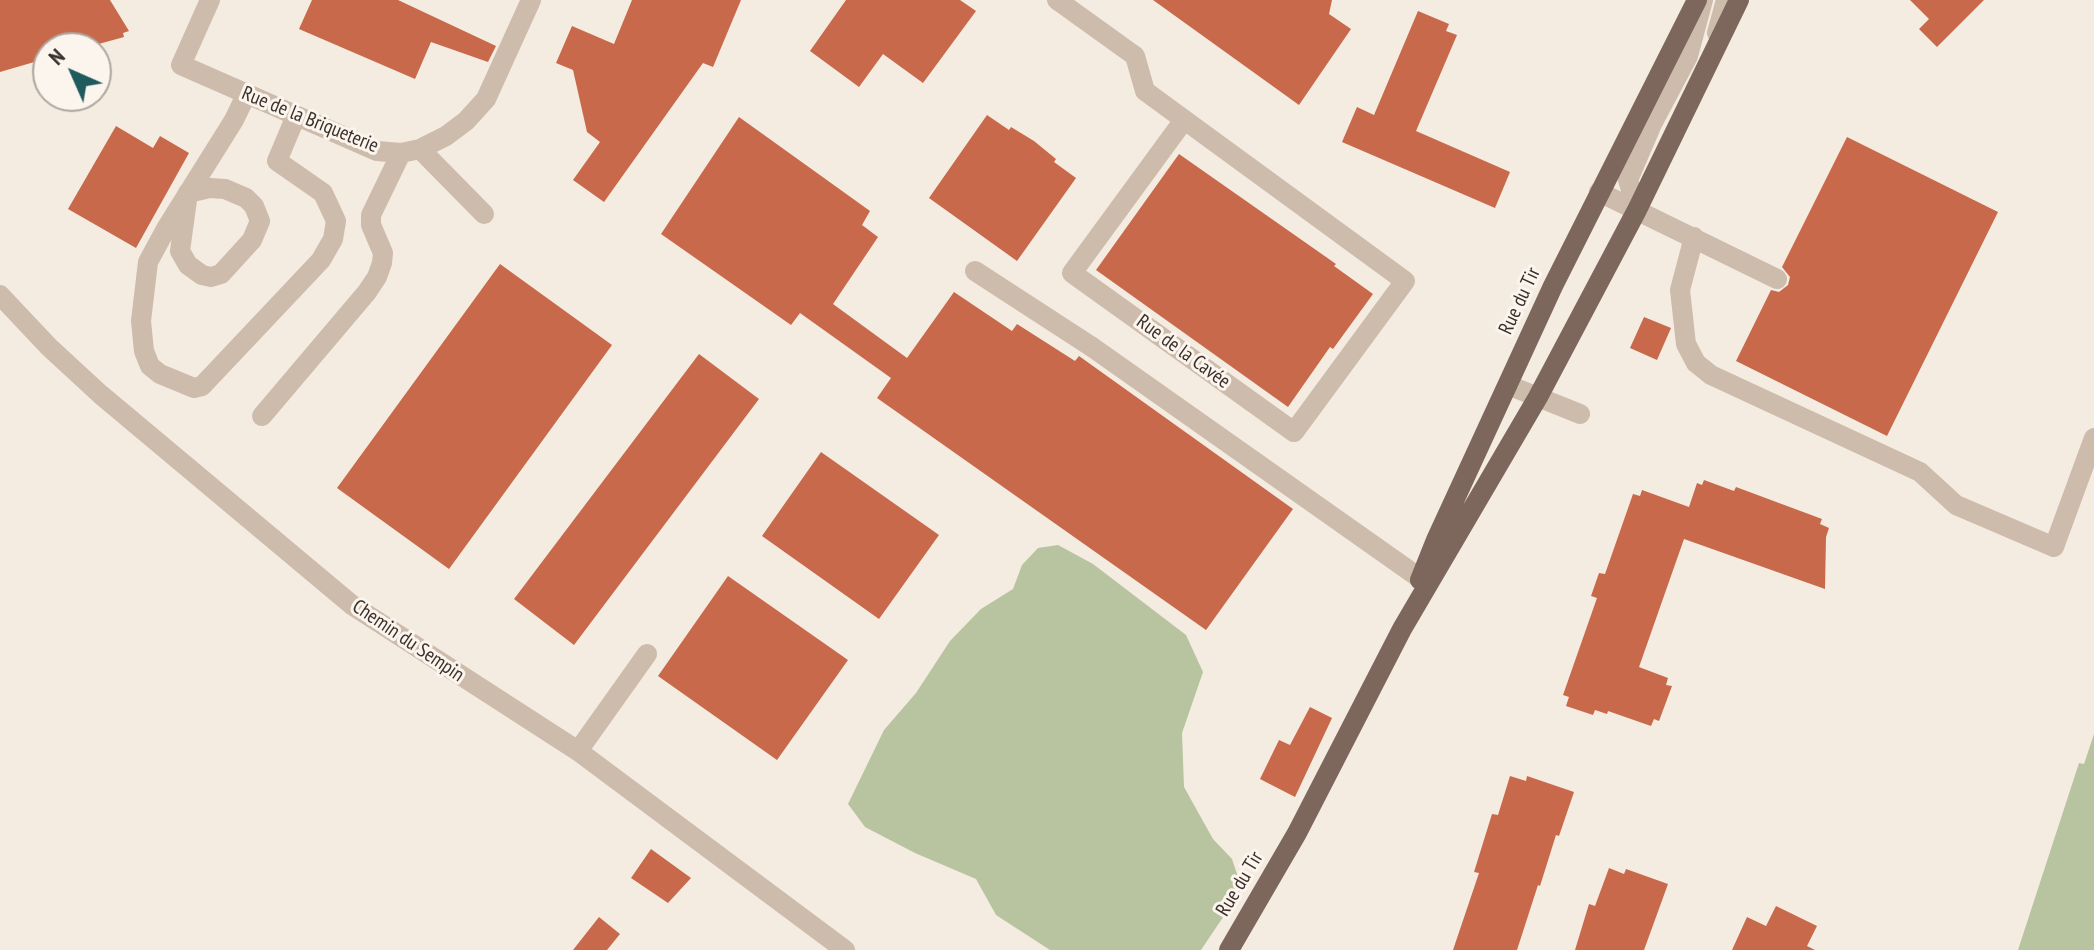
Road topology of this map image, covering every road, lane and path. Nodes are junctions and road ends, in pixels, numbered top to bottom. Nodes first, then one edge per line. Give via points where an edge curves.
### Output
1 (210, 0) edge
2 (531, 0) edge
3 (1057, 0) edge
4 (1697, 0) edge
5 (1703, 0) edge
6 (1726, 0) edge
7 (1739, 0) edge
8 (1709, 59) junction
9 (246, 95) junction
10 (296, 116) junction
11 (1184, 120) junction
12 (410, 151) junction
13 (1599, 192) junction
14 (188, 193) junction
15 (1637, 210) junction
16 (484, 214) dead end
17 (1694, 237) junction
18 (975, 271) dead end
19 (1777, 279) dead end
20 (0, 295) edge
21 (1508, 385) junction
22 (1538, 397) junction
23 (1580, 414) dead end
24 (262, 416) dead end
25 (2094, 438) edge
26 (1421, 579) junction
27 (1402, 629) junction
28 (647, 654) dead end
29 (578, 751) junction
30 (845, 950) edge
31 (1229, 950) edge

1 - 9 street, Rue de la Briqueterie via 181,65
2 - 12 street via 486,99 446,136
3 - 11 street via 1135,56 1145,91
4 - 13 main road, Rue du Tir
5 - 15 street via 1688,56 1628,180
6 - 8 street, Rue du Tir
7 - 8 main road, Rue du Tir
8 - 15 main road, Rue du Tir
9 - 10 street, Rue de la Briqueterie
9 - 14 street
10 - 12 street, Rue de la Briqueterie via 377,151
10 - 14 street via 277,161 323,193 336,221 333,239 321,260 202,386 194,388 150,366 141,321 148,262
11 - 11 street, Rue de la Cavée via 1072,273 1294,432 1405,281
12 - 16 street
12 - 24 street via 371,215 383,253 377,277
13 - 15 street
13 - 21 main road, Rue du Tir
14 - 14 street via 225,189 254,206 260,221 252,240 221,274 202,275 180,251
15 - 17 street
15 - 22 main road, Rue du Tir
17 - 19 street
17 - 25 street via 1680,290 1686,344 1696,363 1711,375 1920,472 1956,505 2054,547
18 - 26 street
20 - 29 street, Chemin du Sempin via 100,394 352,605
21 - 22 street
21 - 26 main road, Rue du Tir
22 - 23 street
22 - 27 main road, Rue du Tir
26 - 27 main road, Rue du Tir
27 - 31 main road, Rue du Tir via 1333,767
28 - 29 street
29 - 30 street, Chemin du Sempin

